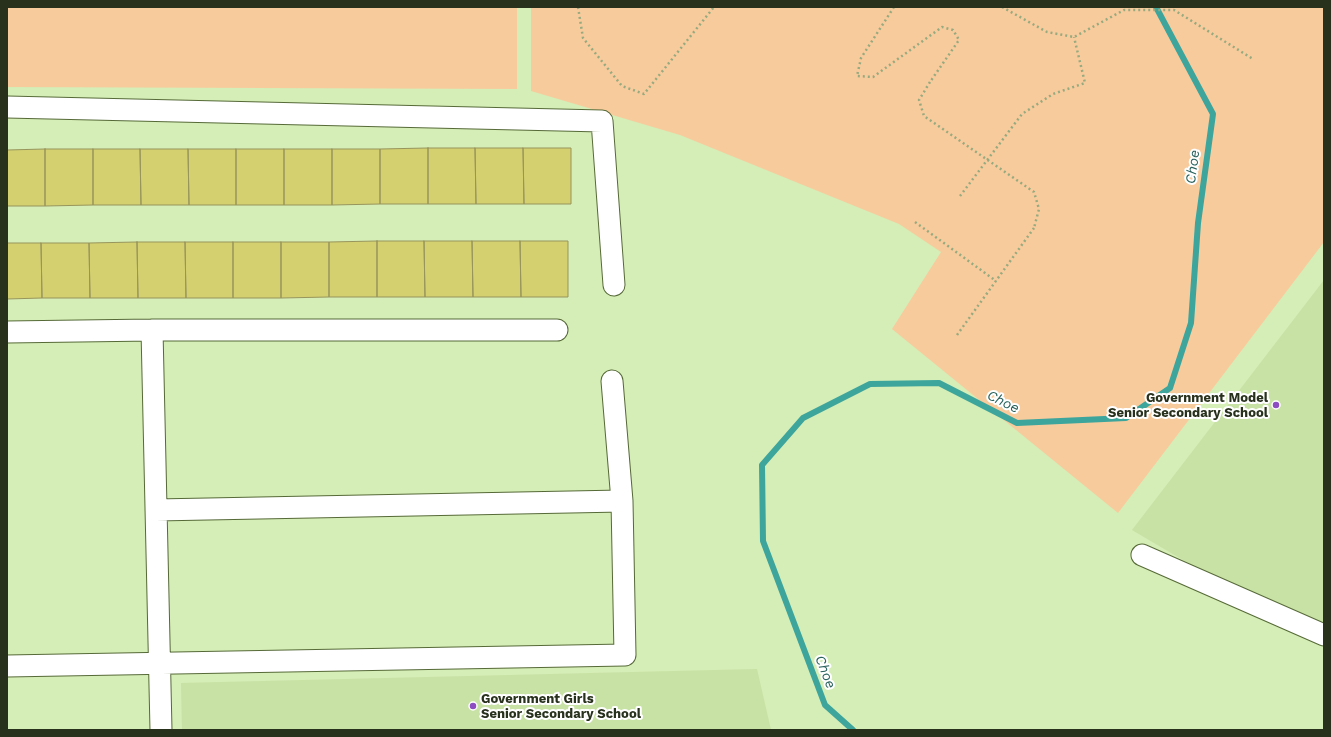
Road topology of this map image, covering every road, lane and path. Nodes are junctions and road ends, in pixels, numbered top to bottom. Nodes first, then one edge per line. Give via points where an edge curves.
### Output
1 (578, 7) edge
2 (714, 7) edge
3 (894, 7) edge
4 (1002, 7) edge
5 (1074, 37) junction
6 (1253, 58) dead end
7 (7, 107) edge
8 (960, 196) dead end
9 (915, 222) dead end
10 (996, 281) junction
11 (614, 285) dead end
12 (152, 330) junction
13 (557, 330) dead end
14 (7, 332) edge
15 (957, 335) dead end
16 (612, 381) dead end
17 (622, 501) junction
18 (156, 510) junction
19 (1142, 555) dead end
20 (1324, 635) edge
21 (160, 663) junction
22 (7, 666) edge
23 (161, 730) edge

1 - 2 path via 583,38 622,86 644,94
3 - 10 path, bridge via 861,58 857,76 873,77 942,27 953,30 959,40 919,100 924,116 1034,192 1039,209 1034,228
4 - 5 path via 1047,32
5 - 6 path via 1124,10 1174,10
5 - 8 path via 1085,83 1053,94 1022,114
7 - 11 street via 602,121
9 - 10 path
10 - 15 path
12 - 13 street
12 - 14 street
12 - 18 street
16 - 17 street
17 - 18 street
17 - 21 street via 625,655
18 - 21 street
19 - 20 street
21 - 22 street
21 - 23 street

